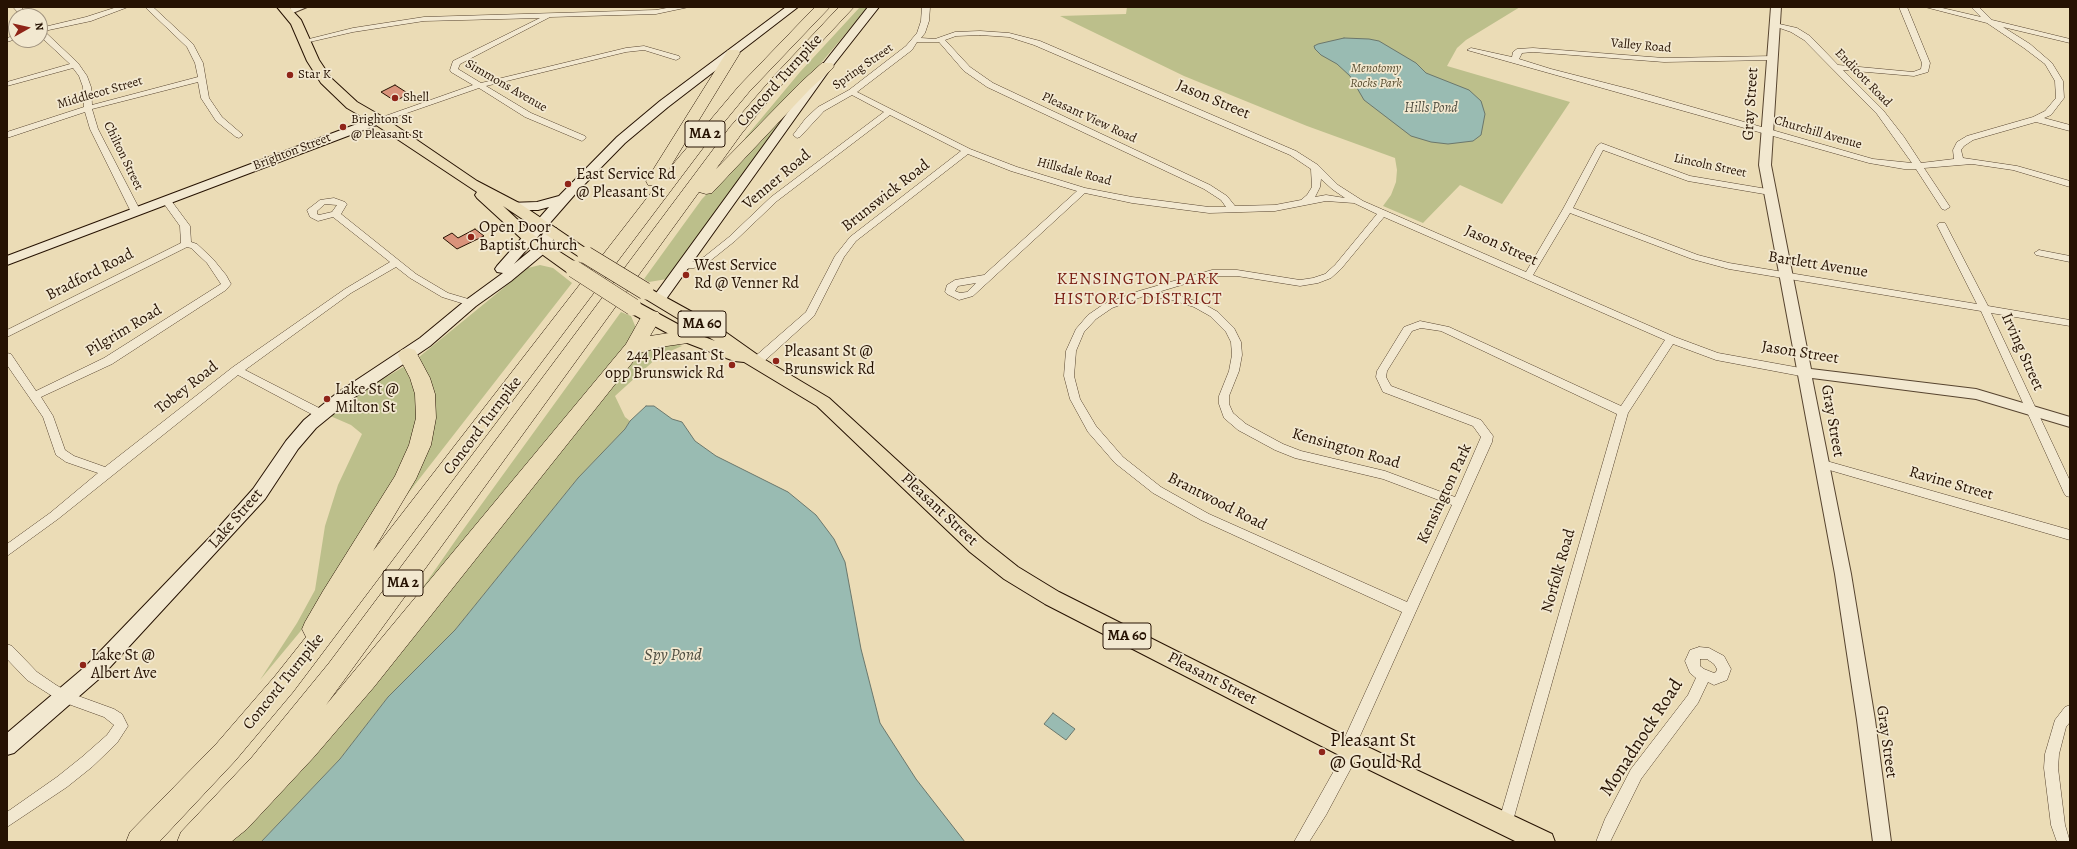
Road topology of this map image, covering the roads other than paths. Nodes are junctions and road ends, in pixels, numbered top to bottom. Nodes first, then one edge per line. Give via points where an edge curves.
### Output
1 (124, 7) edge
2 (149, 7) edge
3 (302, 7) edge
4 (685, 7) edge
5 (793, 7) edge
6 (823, 7) edge
7 (847, 7) edge
8 (874, 7) edge
9 (926, 7) edge
10 (1776, 7) edge
11 (1903, 7) edge
12 (1929, 7) edge
13 (1975, 7) edge
14 (285, 10) edge
15 (549, 16) junction
16 (1990, 22) junction
17 (1775, 25) junction
18 (48, 29) edge
19 (918, 37) junction
20 (48, 39) edge
21 (943, 39) junction
22 (305, 41) junction
23 (2070, 41) edge
24 (1471, 50) dead end
25 (733, 53) junction
26 (676, 58) dead end
27 (1772, 58) junction
28 (1515, 60) junction
29 (75, 65) junction
30 (827, 66) junction
31 (1836, 67) junction
32 (201, 79) junction
33 (2059, 81) junction
34 (7, 84) edge
35 (2070, 84) edge
36 (478, 86) junction
37 (852, 92) junction
38 (88, 108) junction
39 (889, 112) junction
40 (2036, 119) junction
41 (378, 120) junction
42 (2070, 128) edge
43 (1767, 132) junction
44 (7, 135) edge
45 (239, 135) dead end
46 (797, 135) dead end
47 (582, 138) dead end
48 (967, 151) junction
49 (1959, 161) junction
50 (1919, 166) junction
51 (1315, 167) junction
52 (472, 184) junction
53 (2070, 184) edge
54 (1083, 190) junction
55 (1770, 192) junction
56 (564, 198) junction
57 (167, 201) junction
58 (1305, 201) junction
59 (1360, 203) junction
60 (514, 206) junction
61 (1945, 207) dead end
62 (1568, 209) junction
63 (1233, 210) junction
64 (136, 212) junction
65 (1383, 213) junction
66 (335, 214) dead end
67 (667, 222) junction
68 (636, 225) junction
69 (1942, 225) dead end
70 (546, 228) junction
71 (536, 243) junction
72 (186, 244) junction
73 (2040, 253) dead end
74 (2070, 259) edge
75 (7, 261) edge
76 (396, 263) junction
77 (683, 266) junction
78 (1786, 275) junction
79 (1528, 276) junction
80 (988, 278) dead end
81 (1142, 293) junction
82 (659, 300) junction
83 (471, 303) junction
84 (1984, 308) junction
85 (650, 317) junction
86 (2070, 323) edge
87 (7, 334) edge
88 (688, 337) junction
89 (1671, 339) junction
90 (633, 348) junction
91 (408, 355) junction
92 (7, 357) edge
93 (756, 362) junction
94 (237, 370) junction
95 (1806, 373) junction
96 (34, 396) junction
97 (2030, 410) junction
98 (1623, 412) junction
99 (321, 414) junction
100 (2070, 422) edge
101 (1823, 464) junction
102 (107, 472) junction
103 (2070, 493) edge
104 (1459, 503) junction
105 (2070, 535) edge
106 (7, 551) edge
107 (1409, 609) junction
108 (7, 650) edge
109 (1704, 676) dead end
110 (284, 684) junction
111 (65, 697) junction
112 (2070, 711) edge
113 (7, 746) edge
114 (1350, 749) junction
115 (7, 820) edge
116 (1505, 824) junction
117 (140, 842) edge
118 (191, 842) edge
119 (208, 842) edge
120 (1301, 842) edge
121 (1542, 842) edge
122 (1603, 842) edge
123 (1882, 842) edge
124 (2064, 842) edge

1 - 18 street
2 - 32 street via 190,46 199,63
3 - 14 street
4 - 15 street via 656,12
5 - 25 main road
6 - 68 highway, Concord Turnpike / MA 2 via 729,106
7 - 67 highway, Concord Turnpike / MA 2 via 750,112
8 - 30 main road, Concord Turnpike
9 - 19 street via 925,21
10 - 17 street, Gray Street
11 - 31 street via 1926,63 1925,70 1914,74
12 - 16 street
13 - 16 street
14 - 22 main road, Pleasant Street / MA 60 via 297,23
15 - 22 street via 420,20 353,30
15 - 36 street, Simmons Avenue via 456,63 454,70
16 - 23 street
16 - 33 street via 2039,55 2055,72
17 - 27 street, Gray Street
17 - 31 street, Endicott Road via 1801,34
19 - 21 street, Jason Street
19 - 37 street, Spring Street via 906,50
20 - 29 street, Chilton Street
21 - 51 street, Jason Street via 958,33 985,33 1009,35 1032,41 1293,153
21 - 63 street, Pleasant View Road via 957,59 990,85 1207,187 1224,198
22 - 41 main road, Pleasant Street / MA 60 via 313,61 326,80 352,105
24 - 28 street, Churchill Avenue
25 - 56 main road via 632,130
25 - 68 highway via 651,185
26 - 36 street, Brighton Street via 648,49 634,48
27 - 28 street, Valley Road via 1664,60 1533,50 1520,51 1516,54
27 - 43 street, Gray Street
28 - 43 street, Churchill Avenue
29 - 34 street
29 - 38 street, Chilton Street via 87,87
30 - 67 highway via 708,186
30 - 77 main road, Concord Turnpike
31 - 50 street, Endicott Road via 1889,122
32 - 38 street, Middlecot Street
32 - 45 street via 205,98 219,119
33 - 35 street
33 - 40 street via 2060,98 2056,105
36 - 41 street, Brighton Street
36 - 47 street, Simmons Avenue via 528,115
37 - 39 street, Hillsdale Road
37 - 46 street, Spring Street via 821,109
38 - 44 street, Middlecot Street
38 - 64 street, Chilton Street via 99,143
39 - 48 street, Hillsdale Road
39 - 77 street, Venner Road via 774,199 707,259
40 - 42 street
40 - 49 street via 1970,138 1960,144 1957,150
41 - 52 main road, Pleasant Street / MA 60
41 - 57 main road, Brighton Street
43 - 50 street, Churchill Avenue via 1872,161
43 - 55 street, Gray Street via 1765,160
48 - 54 street, Hillsdale Road via 1014,169
48 - 93 street, Brunswick Road via 853,239 840,256 810,314
49 - 50 street, Churchill Avenue
49 - 53 street, Churchill Avenue via 2006,166
50 - 61 street, Endicott Road
51 - 58 street via 1317,183 1313,193
51 - 59 street, Jason Street via 1335,187
52 - 60 main road, Pleasant Street / MA 60
52 - 71 main road, Pleasant Street / MA 60
54 - 63 street, Hillsdale Road via 1179,207
54 - 80 street
55 - 62 street, Lincoln Street via 1688,178 1600,146
55 - 78 street, Gray Street
56 - 60 main road via 538,206
56 - 70 main road
57 - 64 main road, Brighton Street
57 - 72 street via 185,226
58 - 59 street, Hillsdale Road via 1330,198
58 - 63 street, Hillsdale Road via 1281,207
59 - 65 street, Jason Street
60 - 70 main road, Pleasant Street / MA 60
62 - 78 street, Bartlett Avenue via 1701,258 1729,266
62 - 79 street
64 - 75 main road, Brighton Street
65 - 79 street, Jason Street
65 - 81 street, Brantwood Road via 1338,267 1328,276 1315,281 1296,283 1220,272
66 - 76 street
67 - 118 highway, Concord Turnpike / MA 2 via 334,676 260,766
68 - 110 highway, Concord Turnpike / MA 2
69 - 84 street, Irving Street
70 - 71 main road
70 - 82 main road, Pleasant Street / MA 60, bridge
71 - 83 main road, Lake Street
71 - 85 main road, Pleasant Street / MA 60, bridge
72 - 87 street, Bradford Road
72 - 96 street, Pilgrim Road via 194,246 223,276 226,284 223,288 108,361
73 - 74 street
76 - 83 street via 434,289
76 - 94 street, Tobey Road via 348,291
77 - 82 main road, Concord Turnpike
78 - 84 street, Bartlett Avenue
78 - 95 street, Gray Street
79 - 89 street, Jason Street
81 - 104 street, Kensington Road via 1173,297 1198,305 1214,314 1230,330 1236,342 1237,355 1234,372 1224,396 1224,404 1228,415 1242,426 1299,455 1385,475
81 - 107 street, Brantwood Road via 1108,306 1092,317 1080,331 1071,352 1069,376 1075,399 1105,444 1137,476 1181,505
82 - 85 main road
82 - 93 main road, Pleasant Street / MA 60 via 713,331
83 - 91 main road, Lake Street
84 - 86 street, Bartlett Avenue
84 - 97 street, Irving Street
85 - 88 main road, Pleasant Street / MA 60
85 - 90 highway
88 - 90 highway via 659,340
88 - 93 main road, Pleasant Street / MA 60
89 - 95 street, Jason Street via 1716,356
89 - 98 street, Norfolk Road
90 - 119 highway via 341,708 237,820
91 - 99 main road, Lake Street
91 - 110 highway via 425,394 426,418 420,445 405,479 331,598
92 - 96 street
93 - 114 main road, Pleasant Street / MA 60 via 809,393 837,414 977,546 1011,573 1058,601
94 - 99 street
94 - 102 street, Tobey Road
95 - 97 street, Jason Street via 1947,389 1976,394
95 - 101 street, Gray Street
96 - 102 street via 48,416 60,452 70,459
97 - 100 street, Jason Street
97 - 103 street, Irving Street
98 - 104 street, Kensington Park via 1445,329 1427,324 1408,329 1382,370 1381,377 1387,389 1470,419 1484,430 1487,436
98 - 116 street, Norfolk Road
99 - 111 main road, Lake Street via 300,435 259,494 234,522 109,656
101 - 105 street, Ravine Street
101 - 123 street, Gray Street via 1857,661
102 - 106 street, Tobey Road
104 - 107 street, Kensington Park
107 - 114 street, Kensington Park
108 - 111 street via 32,676
109 - 122 street, Monadnock Road via 1693,699 1636,774
110 - 117 highway, Concord Turnpike / MA 2 via 217,762
111 - 113 main road, Lake Street
111 - 115 street via 109,713 117,718 121,726 112,739 87,762
112 - 124 street via 2060,724 2051,768 2058,825
114 - 116 main road, Pleasant Street / MA 60
114 - 120 street, Kensington Park via 1321,810
116 - 121 main road, Pleasant Street / MA 60

